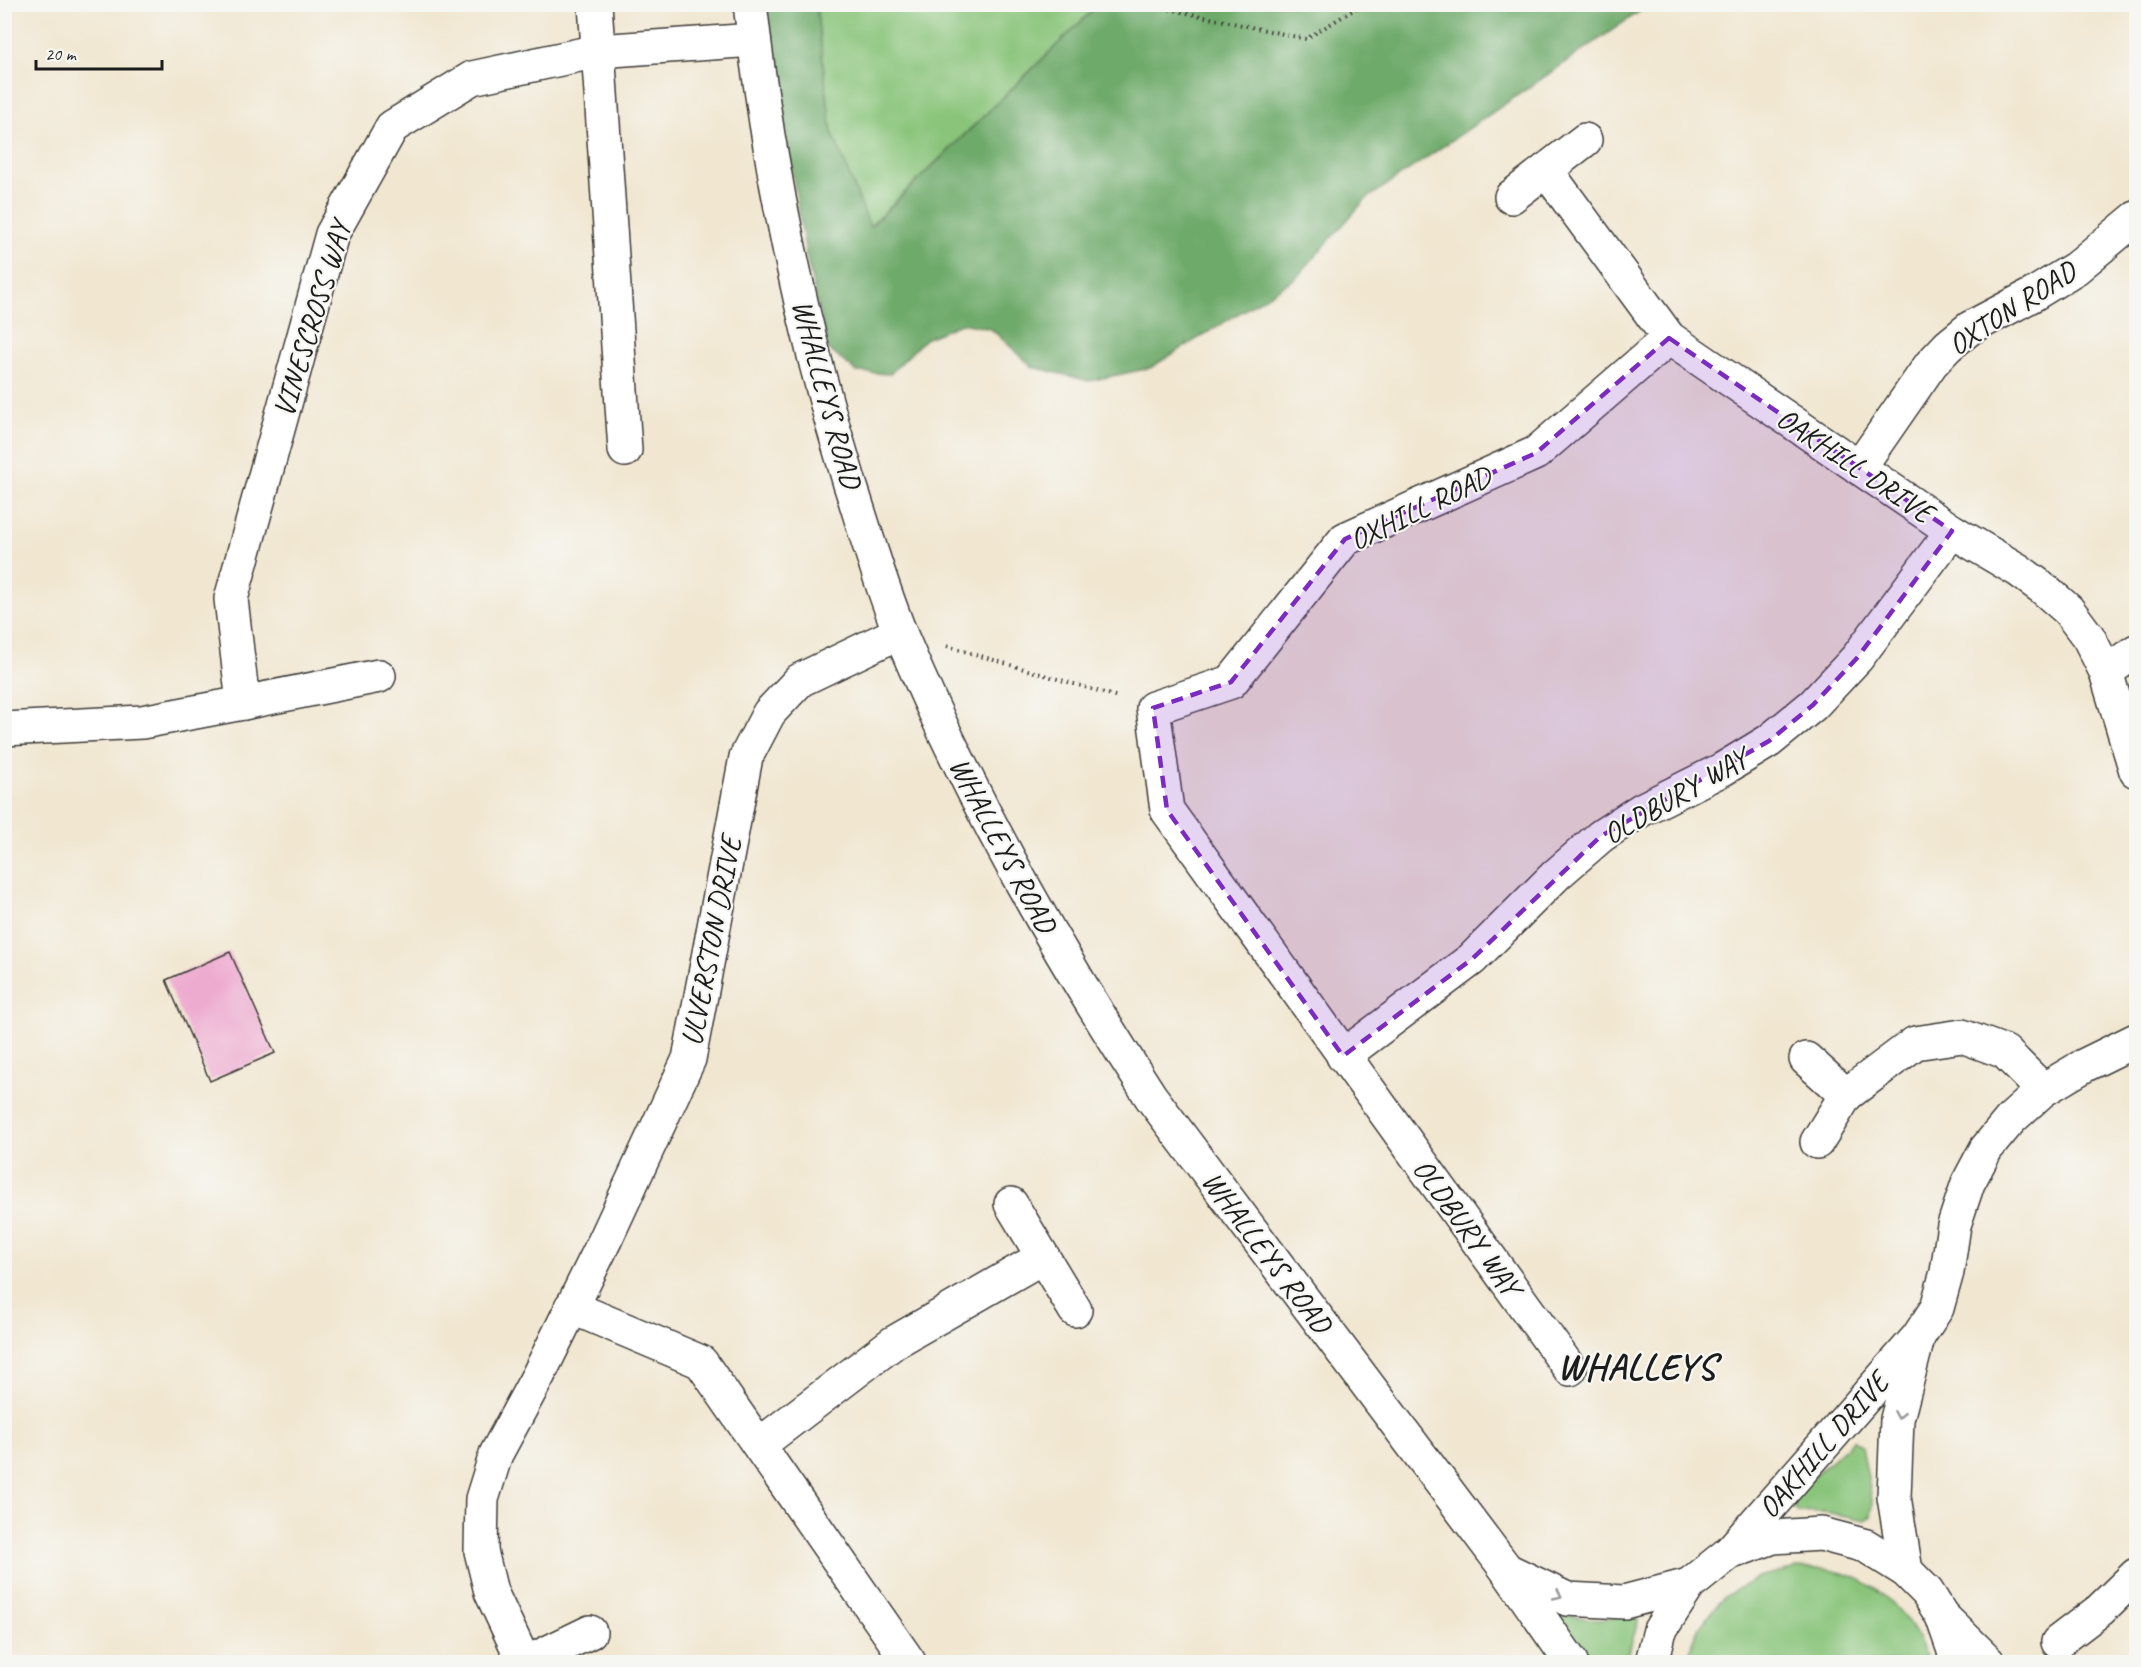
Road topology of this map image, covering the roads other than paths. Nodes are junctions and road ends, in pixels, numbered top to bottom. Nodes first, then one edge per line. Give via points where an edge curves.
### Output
1 (595, 4) edge
2 (750, 4) edge
3 (754, 40) junction
4 (598, 51) junction
5 (1585, 140) dead end
6 (1546, 170) junction
7 (1512, 197) dead end
8 (2136, 218) edge
9 (1669, 338) junction
10 (625, 450) dead end
11 (1859, 468) junction
12 (1952, 531) junction
13 (900, 632) junction
14 (2136, 651) edge
15 (2106, 672) junction
16 (379, 676) dead end
17 (243, 703) junction
18 (4, 729) edge
19 (2136, 771) edge
20 (1167, 810) joint
21 (2136, 1040) edge
22 (1343, 1056) junction
23 (1806, 1059) dead end
24 (2043, 1090) junction
25 (1845, 1095) junction
26 (1817, 1142) dead end
27 (1011, 1204) dead end
28 (1043, 1257) junction
29 (571, 1307) junction
30 (1076, 1310) dead end
31 (1918, 1337) junction
32 (1570, 1369) dead end
33 (759, 1445) junction
34 (1729, 1553) junction
35 (1506, 1569) junction
36 (1906, 1571) junction
37 (2136, 1575) edge
38 (1689, 1585) junction
39 (1942, 1616) junction
40 (590, 1632) dead end
41 (2058, 1642) dead end
42 (526, 1662) edge
43 (909, 1662) edge
44 (1571, 1662) edge
45 (1652, 1662) edge
46 (1958, 1662) edge
47 (1989, 1662) edge

1 - 4 street
2 - 3 street, WHALLEYS ROAD
3 - 4 street, VINESCROSS WAY
3 - 13 street, WHALLEYS ROAD via 792,264 812,351 862,522
4 - 10 street
4 - 17 street, VINESCROSS WAY via 472,78 392,127 332,234 231,599
5 - 6 street
6 - 7 street
6 - 9 street, OAKHILL DRIVE
8 - 11 street, OXTON ROAD via 2076,267 1970,328 1948,346 1931,364
9 - 11 street, OAKHILL DRIVE
9 - 20 street, OXHILL ROAD via 1536,453 1346,539 1232,682 1153,708
11 - 12 street, OAKHILL DRIVE
12 - 15 street, OAKHILL DRIVE via 2018,570 2068,610 2089,638
12 - 22 street, OLDBURY WAY via 1857,658 1813,705 1769,741 1641,810 1601,837 1556,875 1472,959
13 - 29 street, ULVERSTON DRIVE via 800,680 769,713 746,757 689,1059
13 - 35 street, WHALLEYS ROAD via 989,822 1109,1031 1179,1134
14 - 15 street
15 - 19 street, OAKHILL DRIVE
16 - 17 street
17 - 18 street via 142,722
20 - 22 street, OLDBURY WAY
21 - 24 street, OAKHILL DRIVE
22 - 32 street, OLDBURY WAY
23 - 25 street
24 - 25 street via 2005,1052 1962,1036 1916,1043
24 - 31 street, OAKHILL DRIVE via 1986,1149 1968,1183 1953,1225 1947,1272 1936,1308
25 - 26 street
27 - 28 street
28 - 30 street
28 - 33 street via 893,1343
29 - 33 street via 701,1362
29 - 42 street, ULVERSTON DRIVE via 496,1454 482,1499 481,1551 490,1592
31 - 34 street, OAKHILL DRIVE
31 -> 36 street, OAKHILL DRIVE via 1898,1419 1894,1497
33 - 43 street
34 - 36 street via 1773,1537 1821,1534 1866,1546
34 - 38 street
35 -> 38 street, WHALLEYS ROAD via 1567,1599 1624,1602
35 - 44 street, WHALLEYS ROAD
36 - 39 street
37 - 41 street via 2100,1610
38 - 45 street via 1660,1630
39 - 46 street
39 - 47 street
40 - 42 street, ULVERSTON DRIVE

